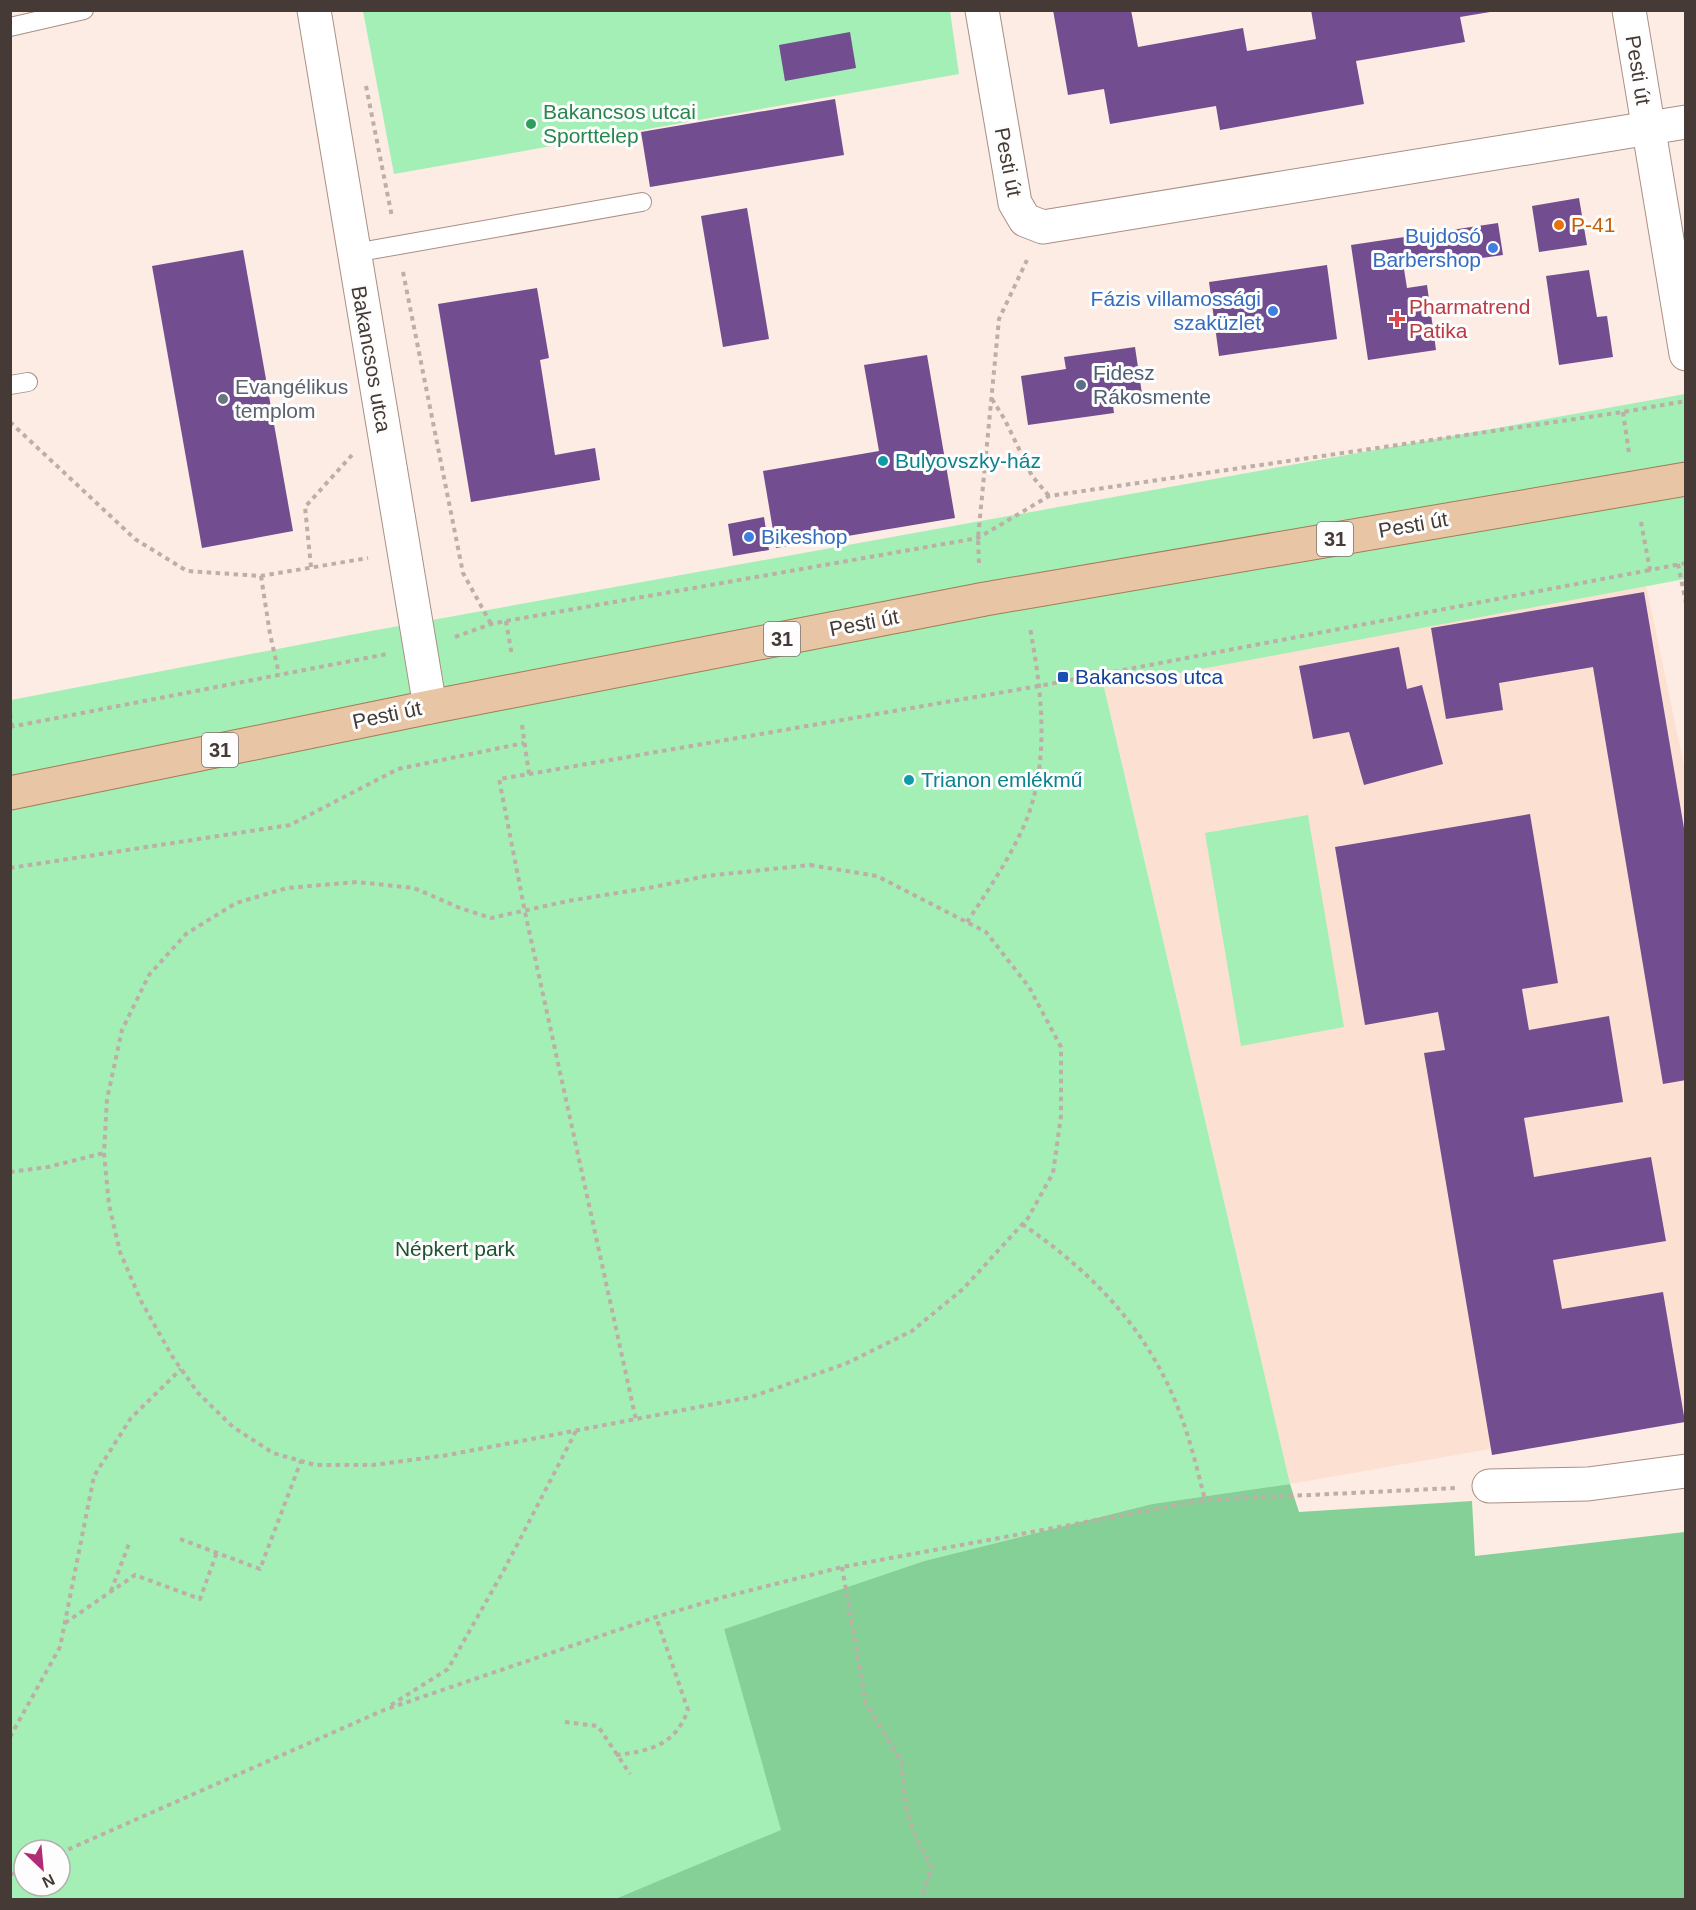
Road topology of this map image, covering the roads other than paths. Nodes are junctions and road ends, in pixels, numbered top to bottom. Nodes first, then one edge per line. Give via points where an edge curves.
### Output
1 (84, 10) edge
2 (314, 10) edge
3 (982, 10) edge
4 (1629, 10) edge
5 (10, 27) edge
6 (1686, 122) edge
7 (1648, 129) junction
8 (642, 202) dead end
9 (354, 253) junction
10 (1686, 354) edge
11 (1686, 479) edge
12 (430, 706) junction
13 (10, 793) edge
14 (1686, 1471) edge
15 (1489, 1486) road end

1 - 5 lane
2 - 9 street, Bakancsos utca
3 - 7 street, Pesti út via 1015,203 1025,220 1043,227
4 - 7 street, Pesti út
6 - 7 street, Pesti út
7 - 10 street, Pesti út
8 - 9 lane
9 - 12 street, Bakancsos utca
11 - 12 main road, Pesti út / 31 via 985,599
12 - 13 main road, Pesti út / 31
14 - 15 street via 1588,1484

